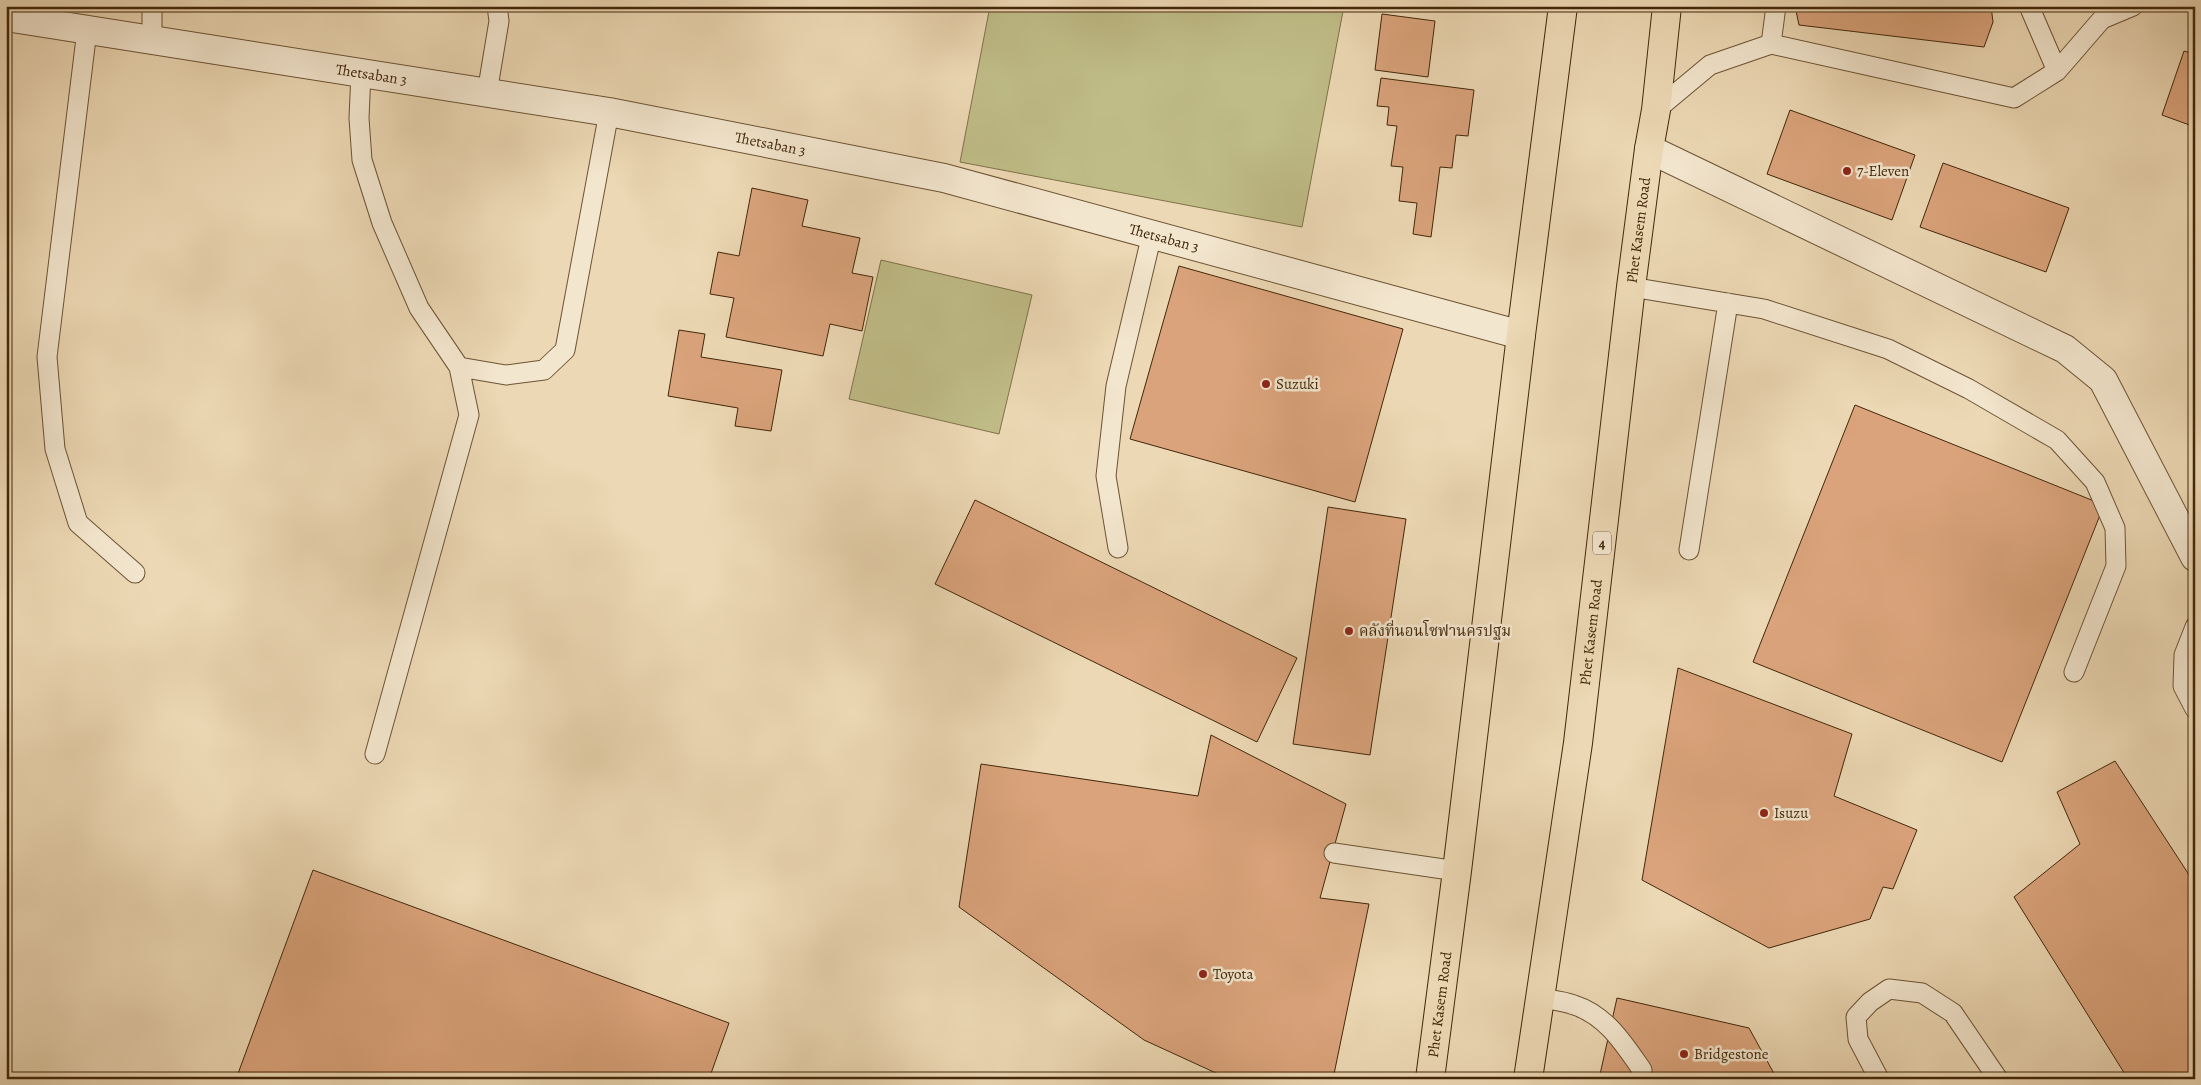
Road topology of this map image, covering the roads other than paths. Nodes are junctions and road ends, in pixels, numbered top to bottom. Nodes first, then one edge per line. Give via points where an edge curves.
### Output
1 (152, 6) edge
2 (497, 6) edge
3 (1563, 6) edge
4 (1667, 6) edge
5 (1776, 6) edge
6 (2029, 6) edge
7 (2133, 6) edge
8 (6, 17) edge
9 (87, 30) junction
10 (152, 40) junction
11 (1771, 44) junction
12 (2057, 71) junction
13 (361, 73) junction
14 (487, 93) junction
15 (1656, 110) junction
16 (609, 112) junction
17 (1649, 148) junction
18 (1152, 234) junction
19 (1631, 287) junction
20 (1728, 303) junction
21 (1521, 335) junction
22 (459, 367) junction
23 (1118, 548) dead end
24 (1689, 550) dead end
25 (2195, 557) edge
26 (135, 573) dead end
27 (2195, 627) edge
28 (2074, 672) dead end
29 (2195, 709) edge
30 (375, 754) dead end
31 (1334, 853) dead end
32 (1457, 871) junction
33 (1540, 998) junction
34 (1642, 1070) dead end
35 (1430, 1079) edge
36 (1528, 1079) edge
37 (1879, 1079) edge
38 (1998, 1079) edge

1 - 10 lane
2 - 14 lane via 499,20
3 - 21 highway, Phet Kasem Road
4 - 15 highway, Phet Kasem Road / 4
5 - 11 lane
6 - 12 lane
7 - 12 lane via 2102,19
8 - 9 street, Thetsaban 3
9 - 10 street, Thetsaban 3
9 - 26 lane via 48,357 55,449 78,523
10 - 13 street, Thetsaban 3
11 - 12 lane via 2014,98
11 - 15 lane via 1710,65
13 - 14 street, Thetsaban 3
13 - 22 lane via 359,118 362,160 382,222 419,308
14 - 16 street, Thetsaban 3
15 - 17 highway, Phet Kasem Road / 4
16 - 18 street, Thetsaban 3 via 944,178
16 - 22 lane via 565,350 544,370 506,375
17 - 19 highway, Phet Kasem Road / 4
17 - 25 street via 2065,349 2103,380
18 - 21 street, Thetsaban 3
18 - 23 lane via 1116,386 1106,476
19 - 20 lane
19 - 33 highway, Phet Kasem Road / 4 via 1578,743
20 - 24 lane
20 - 28 lane via 1764,309 1888,348 1969,389 2057,440 2095,482 2115,528 2116,566
21 - 32 highway, Phet Kasem Road
22 - 30 lane via 469,415
27 - 29 lane via 2184,655 2182,686
31 - 32 lane
32 - 35 highway, Phet Kasem Road
33 - 34 lane via 1574,1005 1600,1018 1621,1039
33 - 36 highway, Phet Kasem Road / 4
37 - 38 lane via 1858,1039 1856,1017 1889,989 1922,994 1953,1013

